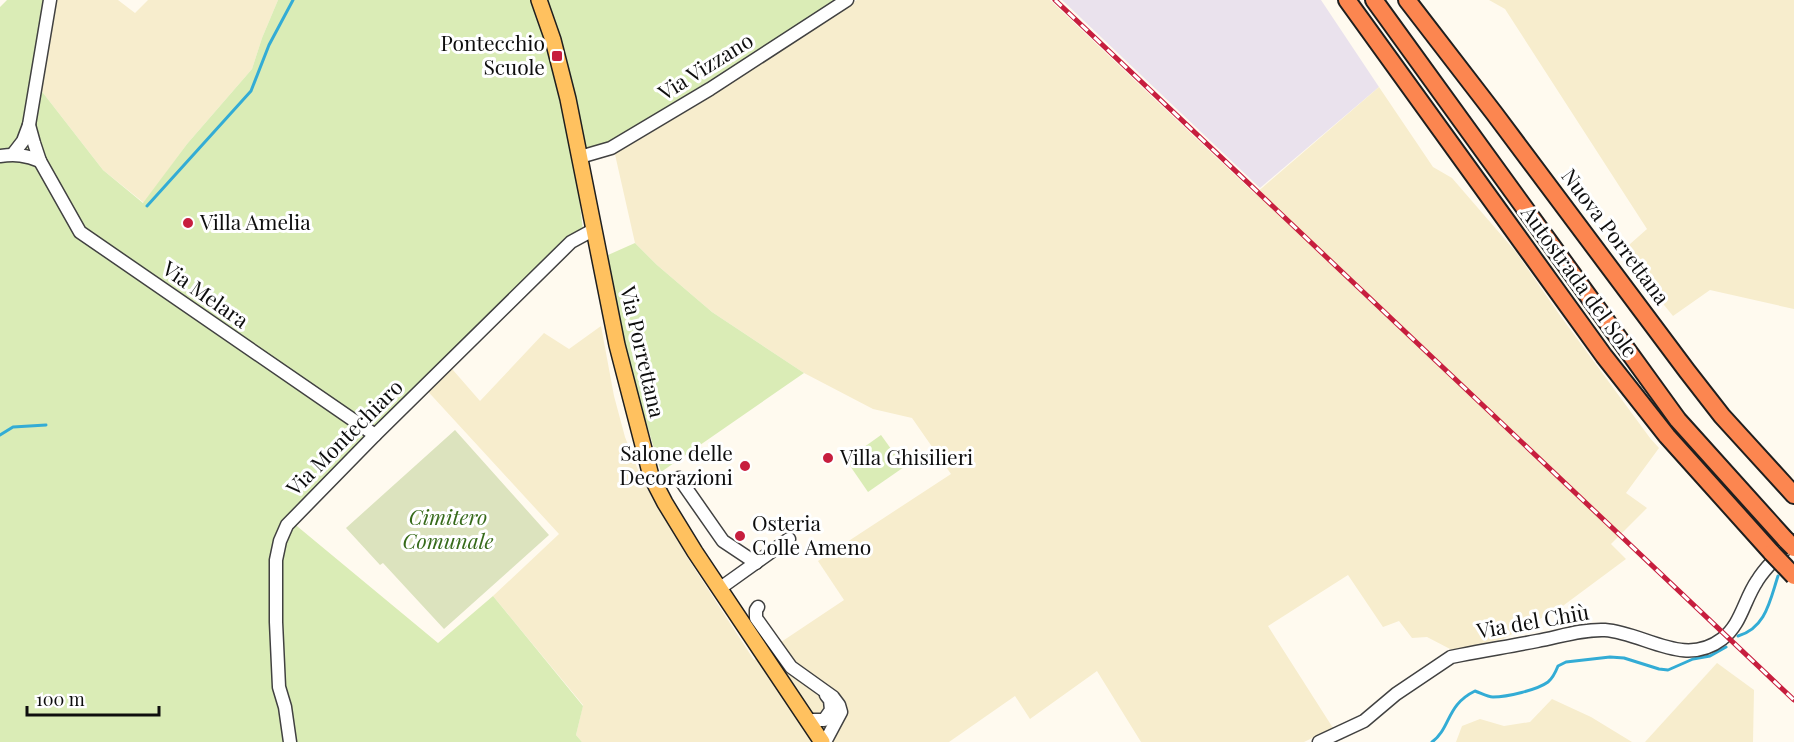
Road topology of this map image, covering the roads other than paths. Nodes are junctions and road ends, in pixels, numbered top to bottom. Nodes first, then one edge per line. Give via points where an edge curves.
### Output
1 (50, 0) edge
2 (539, 0) edge
3 (848, 0) edge
4 (1347, 0) edge
5 (1374, 0) edge
6 (1407, 0) edge
7 (29, 125) junction
8 (13, 154) junction
9 (0, 156) edge
10 (580, 158) junction
11 (40, 160) junction
12 (593, 230) junction
13 (375, 435) junction
14 (679, 478) dead end
15 (1794, 495) edge
16 (789, 539) dead end
17 (1791, 543) edge
18 (756, 563) junction
19 (1794, 576) edge
20 (719, 589) junction
21 (758, 607) dead end
22 (820, 687) junction
23 (819, 731) edge
24 (290, 742) edge
25 (1319, 742) edge

1 - 7 street
2 - 10 main road, Via Porrettana via 557,56
3 - 10 street, Via Vizzano via 611,148
4 - 19 highway, Autostrada del Sole, bridge via 1604,356 1667,436
5 - 17 highway, Autostrada del Sole via 1678,420
6 - 15 highway, Nuova Porrettana via 1722,416
7 - 8 street
7 - 11 street, Via Melara
8 - 9 street
8 - 11 street
10 - 12 main road, Via Porrettana
11 - 13 street, Via Melara via 80,232
12 - 13 street, Via Montechiaro via 571,242
12 - 20 main road, Via Porrettana via 617,345 651,476
13 - 24 street, Via Montechiaro via 286,525 280,542 276,561 276,633 279,687
14 - 18 street via 723,541
16 - 18 street
17 - 25 street, Via del Chiù via 1759,578 1730,632 1707,648 1679,650 1596,630 1451,657 1396,694 1364,722
18 - 20 street
20 - 23 main road, Via Porrettana
21 - 22 street via 756,618 790,667
22 - 23 street via 830,700 831,710
22 - 23 street via 833,697 841,712

